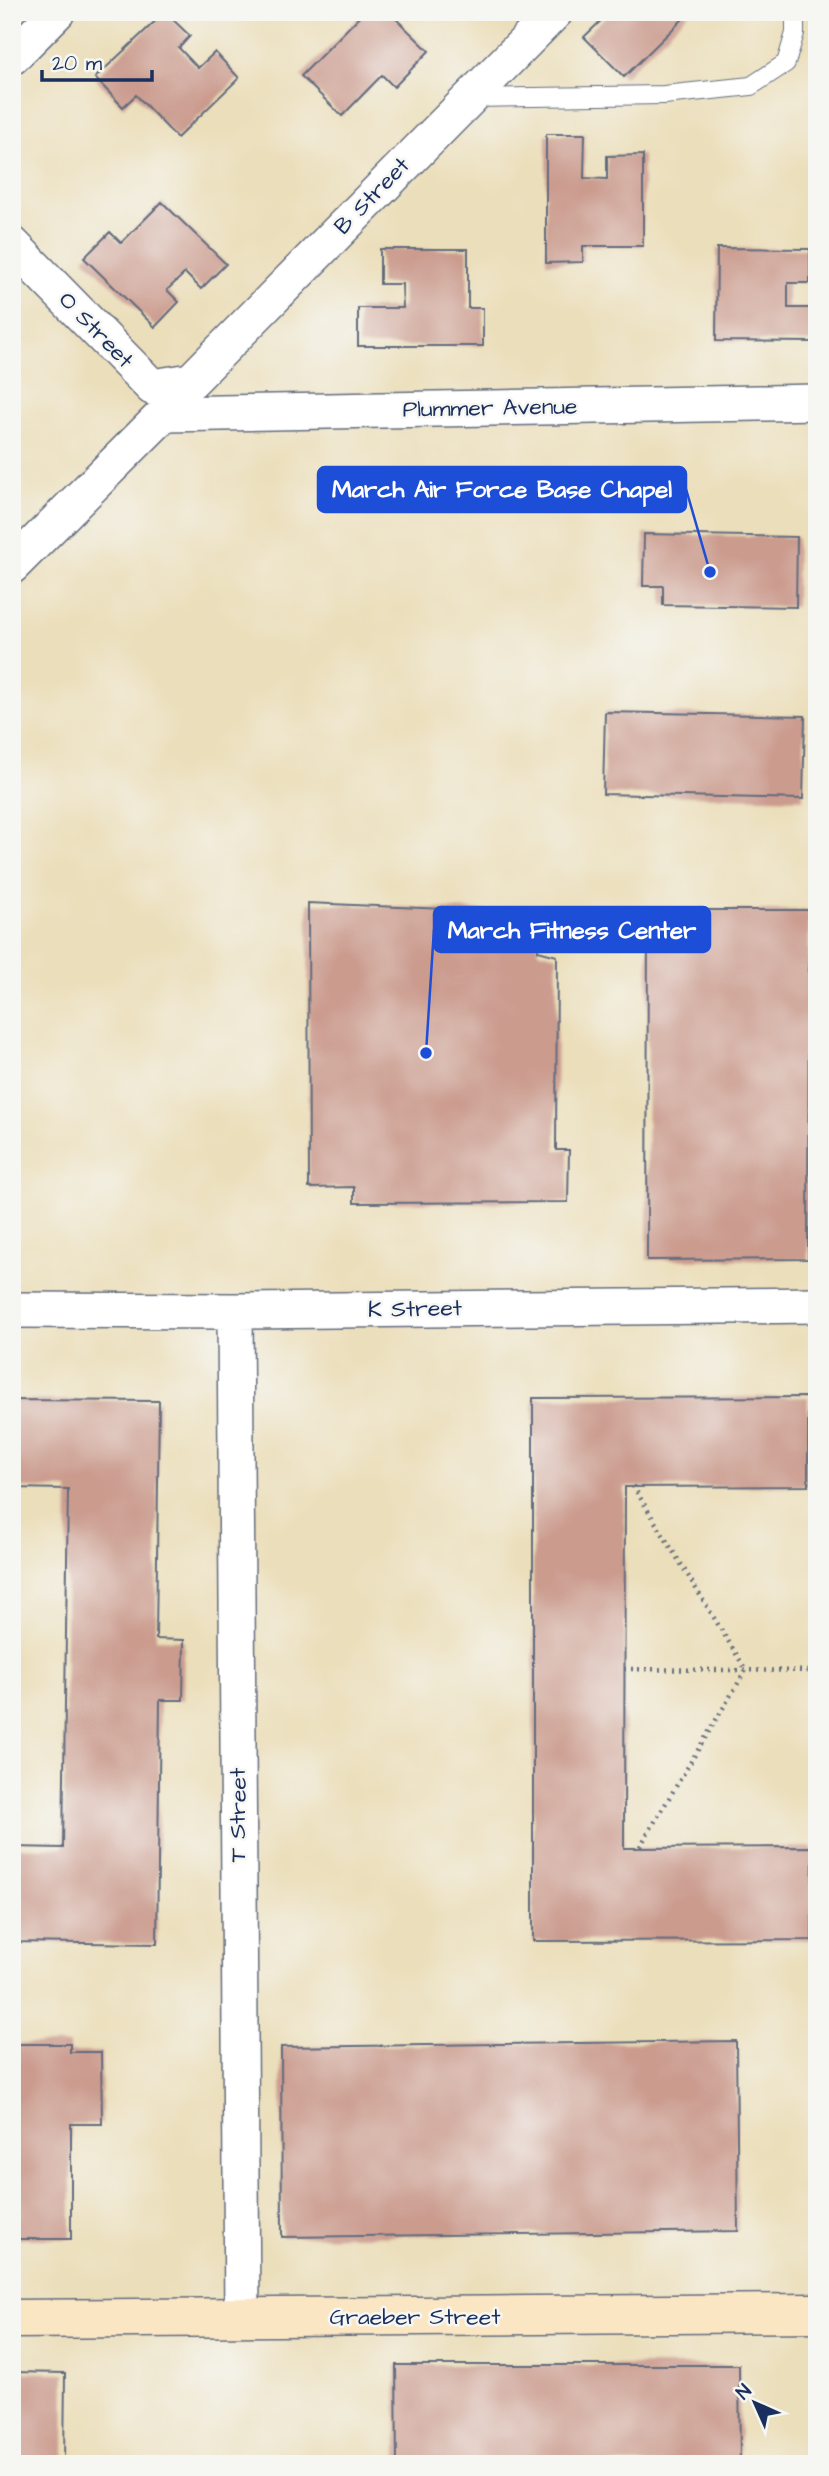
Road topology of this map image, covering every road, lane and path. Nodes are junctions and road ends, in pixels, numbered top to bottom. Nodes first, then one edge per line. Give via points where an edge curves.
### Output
1 (57, 12) edge
2 (555, 12) edge
3 (794, 12) edge
4 (12, 57) edge
5 (468, 98) junction
6 (12, 244) edge
7 (191, 381) joint
8 (817, 402) edge
9 (12, 566) edge
10 (817, 1305) edge
11 (12, 1310) edge
12 (235, 1311) junction
13 (632, 1486) dead end
14 (624, 1669) dead end
15 (746, 1670) junction
16 (817, 1671) edge
17 (639, 1848) dead end
18 (817, 2313) edge
19 (242, 2318) junction
20 (12, 2319) edge

1 - 4 street
2 - 5 street, B Street
3 - 5 lane via 795,33 786,63 751,86 664,95
5 - 7 street, B Street
6 - 7 street, O Street via 152,387
8 - 9 street, Plummer Avenue via 164,414
10 - 12 street, K Street
11 - 12 street, K Street
12 - 19 street, T Street
13 - 15 path
14 - 15 path
15 - 16 path
15 - 17 path
18 - 19 street, Graeber Street
19 - 20 street, Graeber Street

